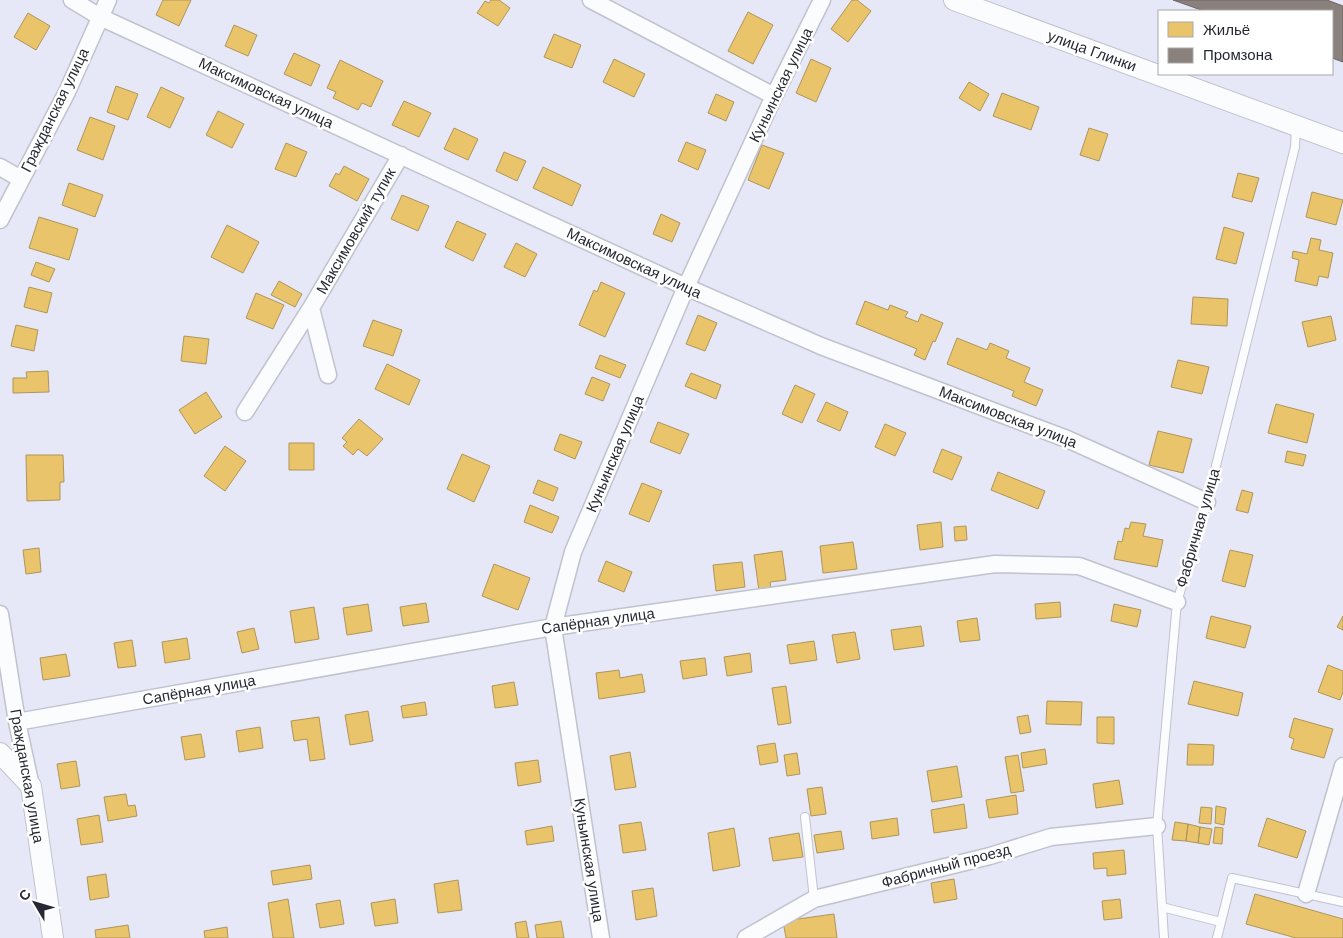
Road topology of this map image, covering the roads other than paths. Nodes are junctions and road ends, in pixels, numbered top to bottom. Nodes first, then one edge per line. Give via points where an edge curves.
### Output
1 (72, 0) edge
2 (108, 0) edge
3 (591, 0) edge
4 (822, 0) edge
5 (954, 0) edge
6 (100, 17) junction
7 (774, 96) junction
8 (1296, 127) junction
9 (1343, 143) edge
10 (401, 155) junction
11 (0, 167) edge
12 (21, 179) junction
13 (0, 220) edge
14 (686, 287) junction
15 (311, 308) junction
16 (328, 375) dead end
17 (246, 412) dead end
18 (1206, 502) junction
19 (1177, 602) junction
20 (0, 614) edge
21 (553, 627) junction
22 (17, 722) junction
23 (0, 753) edge
24 (1343, 766) edge
25 (31, 786) junction
26 (805, 817) dead end
27 (1157, 826) junction
28 (1306, 894) junction
29 (814, 899) junction
30 (1343, 902) edge
31 (1162, 907) junction
32 (1221, 922) junction
33 (53, 938) edge
34 (601, 938) edge
35 (746, 938) edge
36 (1164, 938) edge
37 (1217, 938) edge

1 - 6 street, Максимовская улица
2 - 6 street, Гражданская улица
3 - 7 street
4 - 7 street, Куньинская улица
5 - 8 street, улица Глинки
6 - 10 street, Максимовская улица
6 - 12 street, Гражданская улица via 67,92
7 - 14 street, Куньинская улица
8 - 9 street, улица Глинки
8 - 18 lane, Фабричная улица via 1295,147
10 - 14 street, Максимовская улица
10 - 15 street, Максимовский тупик
11 - 12 street
12 - 13 street, Гражданская улица
14 - 18 street, Максимовская улица via 821,346 1067,439
14 - 21 street, Куньинская улица via 573,552
15 - 16 street, Максимовский тупик
15 - 17 street, Максимовский тупик
18 - 19 lane, Фабричная улица
19 - 21 street, Сапёрная улица via 1079,566 995,564
19 - 27 lane, Фабричная улица
20 - 22 street, Гражданская улица
21 - 22 street, Сапёрная улица
21 - 34 street, Куньинская улица
22 - 25 street, Гражданская улица
23 - 25 street
24 - 28 street
25 - 33 street, Гражданская улица
26 - 29 lane
27 - 29 street, Фабричный проезд via 1051,837 990,856
27 - 31 lane, Фабричная улица
28 - 30 lane
28 - 32 lane via 1232,878
29 - 35 street, Фабричный проезд
31 - 32 lane
31 - 36 lane, Фабричная улица
32 - 37 lane

